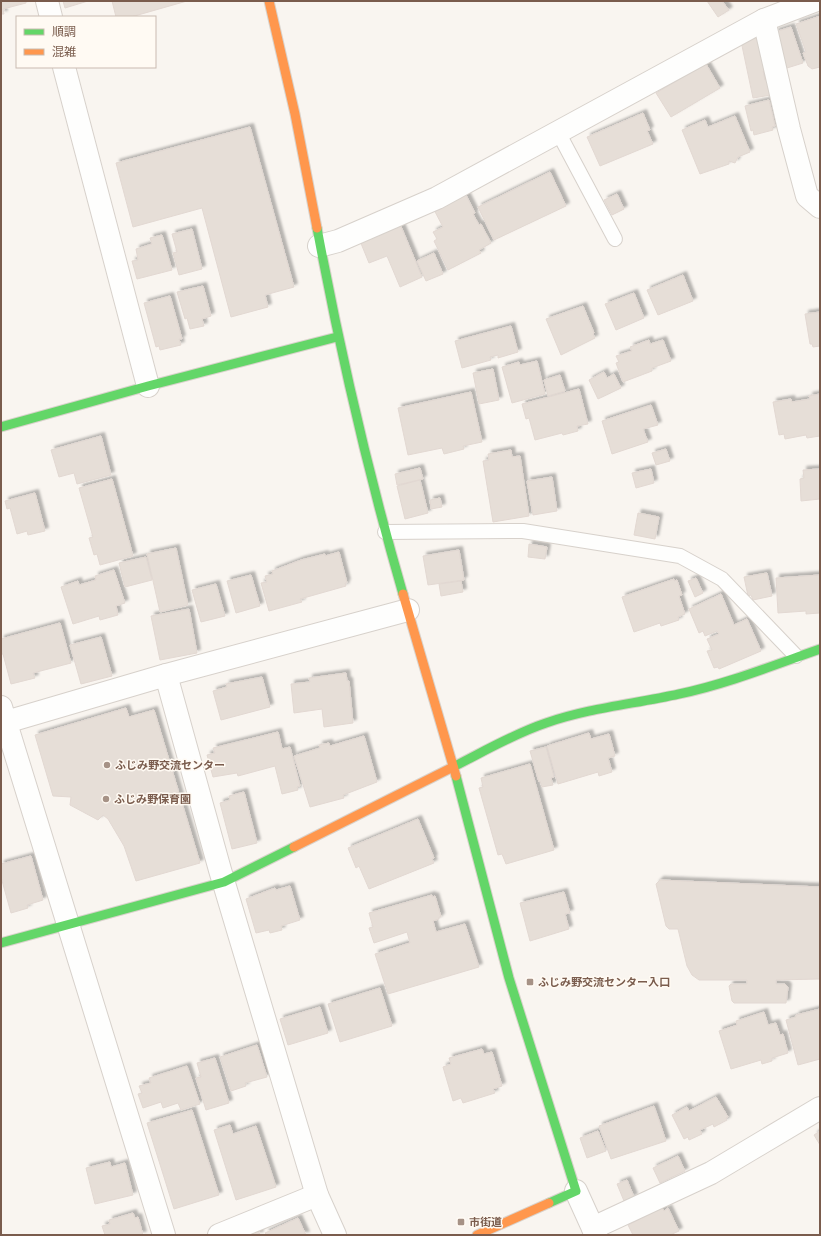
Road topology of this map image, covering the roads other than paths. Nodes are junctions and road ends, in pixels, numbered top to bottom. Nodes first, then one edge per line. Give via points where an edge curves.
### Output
1 (47, 1) edge
2 (269, 1) edge
3 (814, 1) edge
4 (51, 16) edge
5 (764, 20) junction
6 (64, 68) edge
7 (558, 132) junction
8 (820, 207) edge
9 (614, 239) dead end
10 (319, 246) junction
11 (338, 338) junction
12 (148, 386) junction
13 (1, 428) edge
14 (385, 532) junction
15 (408, 610) junction
16 (820, 649) edge
17 (796, 656) junction
18 (166, 675) junction
19 (3, 714) edge
20 (454, 767) junction
21 (10, 769) edge
22 (224, 882) junction
23 (67, 926) junction
24 (1, 943) edge
25 (820, 1108) edge
26 (576, 1191) junction
27 (317, 1195) junction
28 (594, 1232) edge
29 (164, 1235) edge
30 (219, 1235) edge
31 (335, 1235) edge
32 (477, 1235) edge

1 - 4 street
2 - 10 street via 295,114
3 - 5 street
5 - 7 street
5 - 8 street via 807,196
6 - 12 street
7 - 9 lane
7 - 10 street via 437,198 338,241
10 - 11 street
11 - 12 street
11 - 14 street
12 - 13 street
14 - 15 street
14 - 17 lane via 523,531 680,556 722,579
15 - 18 street
15 - 20 street
16 - 17 street
17 - 20 street via 730,680 680,694 582,712 546,723 512,737
18 - 19 street
18 - 22 street
19 - 21 street
20 - 22 street
20 - 26 street via 509,978
21 - 23 street
22 - 23 street
22 - 27 street
23 - 24 street
23 - 29 street
25 - 28 street via 710,1173
26 - 28 street
26 - 32 street
27 - 30 street
27 - 31 street

